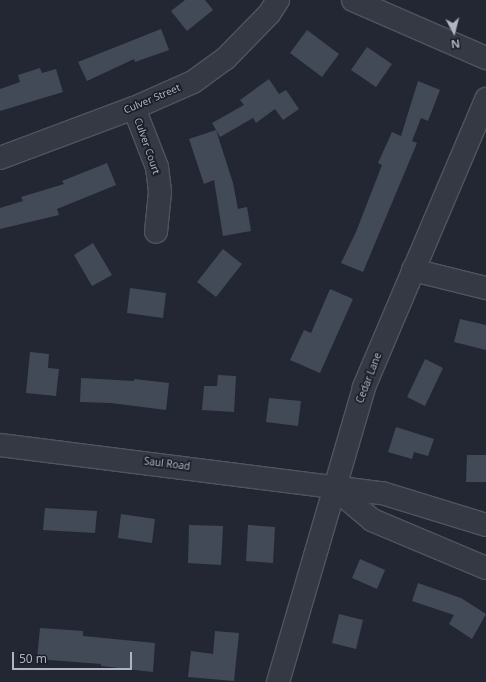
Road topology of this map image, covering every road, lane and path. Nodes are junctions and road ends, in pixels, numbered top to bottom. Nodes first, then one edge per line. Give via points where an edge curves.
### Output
1 (278, 0) edge
2 (353, 0) edge
3 (486, 58) edge
4 (486, 99) edge
5 (134, 108) junction
6 (0, 158) edge
7 (156, 232) dead end
8 (413, 270) junction
9 (486, 288) edge
10 (0, 445) edge
11 (333, 487) junction
12 (486, 525) edge
13 (486, 568) edge
14 (281, 677) edge

1 - 5 street, Culver Street via 226,58 192,82
2 - 3 street
4 - 8 street, Cedar Lane
5 - 6 street, Culver Street
5 - 7 street, Culver Court via 157,168 160,192
8 - 9 street
8 - 11 street, Cedar Lane via 364,387
10 - 11 street, Saul Road
11 - 12 street, Saul Road via 382,492
11 - 13 street via 372,520
11 - 14 street, Cedar Lane

